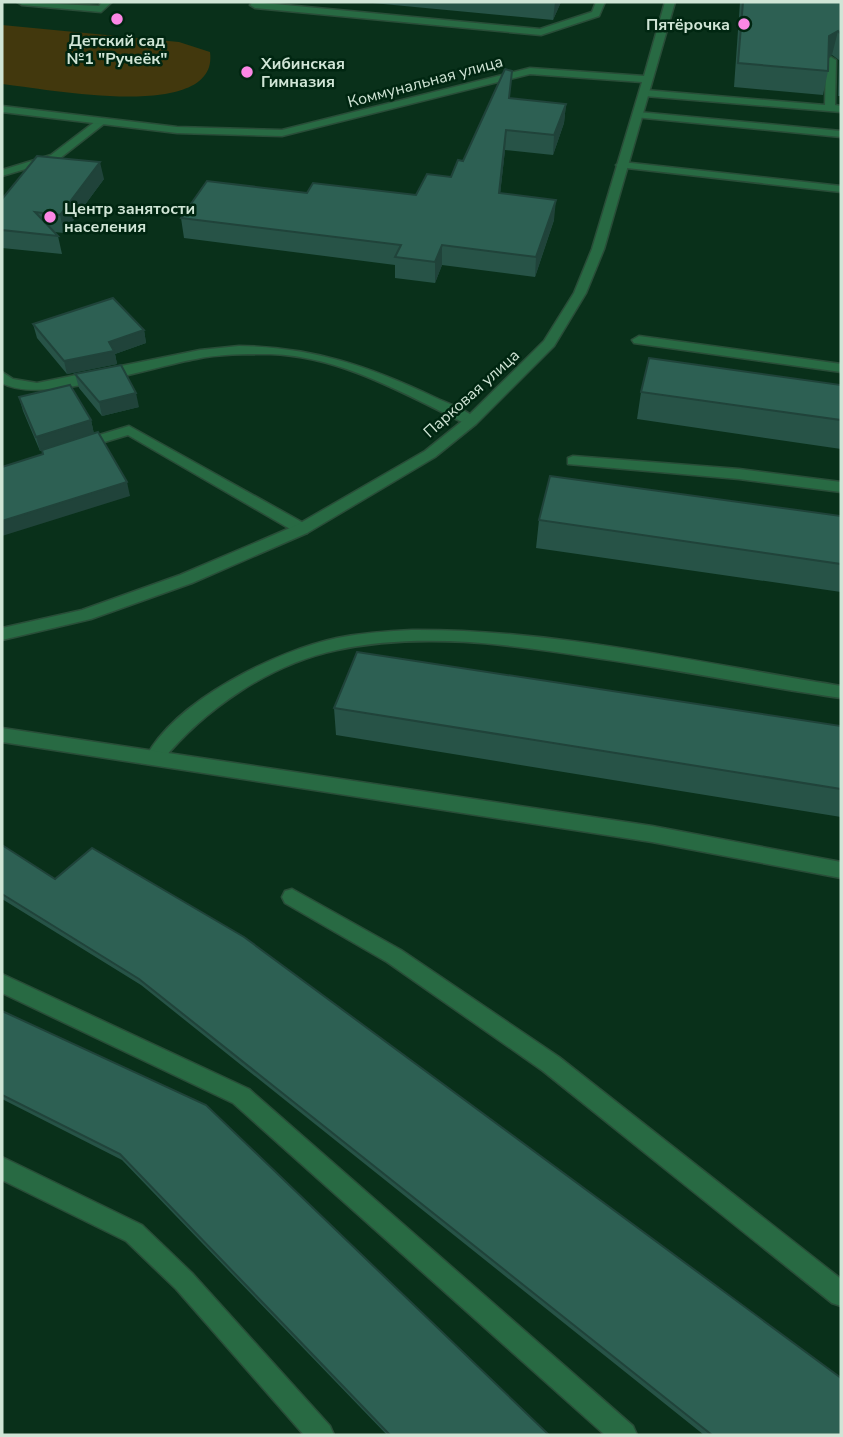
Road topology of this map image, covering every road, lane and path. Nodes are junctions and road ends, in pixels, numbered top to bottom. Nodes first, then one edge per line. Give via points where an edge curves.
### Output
1 (22, 2) edge
2 (107, 2) edge
3 (257, 2) edge
4 (600, 2) edge
5 (670, 2) edge
6 (831, 60) edge
7 (649, 79) junction
8 (645, 93) junction
9 (2, 109) edge
10 (836, 109) edge
11 (638, 116) junction
12 (100, 122) junction
13 (841, 134) edge
14 (622, 165) junction
15 (2, 173) edge
16 (841, 189) edge
17 (639, 340) dead end
18 (841, 368) edge
19 (2, 376) edge
20 (471, 421) junction
21 (65, 450) edge
22 (573, 461) dead end
23 (841, 487) edge
24 (302, 528) junction
25 (2, 634) edge
26 (841, 692) edge
27 (2, 735) edge
28 (155, 757) junction
29 (841, 870) edge
30 (292, 897) dead end
31 (2, 983) edge
32 (2, 1168) edge
33 (841, 1294) edge
34 (321, 1435) edge
35 (624, 1435) edge

1 - 2 street via 101,9
3 - 4 street via 255,5 541,32 596,14
5 - 7 street, Парковая улица
6 - 10 street
7 - 8 street, Парковая улица
7 - 12 street, Коммунальная улица via 530,71 282,133
8 - 10 street
8 - 11 street, Парковая улица
9 - 12 street, Коммунальная улица
11 - 13 street
11 - 14 street, Парковая улица
12 - 15 street via 55,157
14 - 16 street
14 - 20 street, Парковая улица via 580,293 549,343
17 - 18 street
19 - 20 street via 9,382 37,387 231,349 288,352 372,372
20 - 24 street, Парковая улица via 430,454
21 - 24 street via 129,430
22 - 23 street
24 - 25 street, Парковая улица via 186,579 85,615
26 - 28 street via 570,647 407,635 335,645 283,663 204,708 182,725
27 - 28 street
28 - 29 street via 652,834
30 - 33 street via 394,956 551,1064
31 - 35 street via 241,1096
32 - 34 street via 134,1233 184,1281

